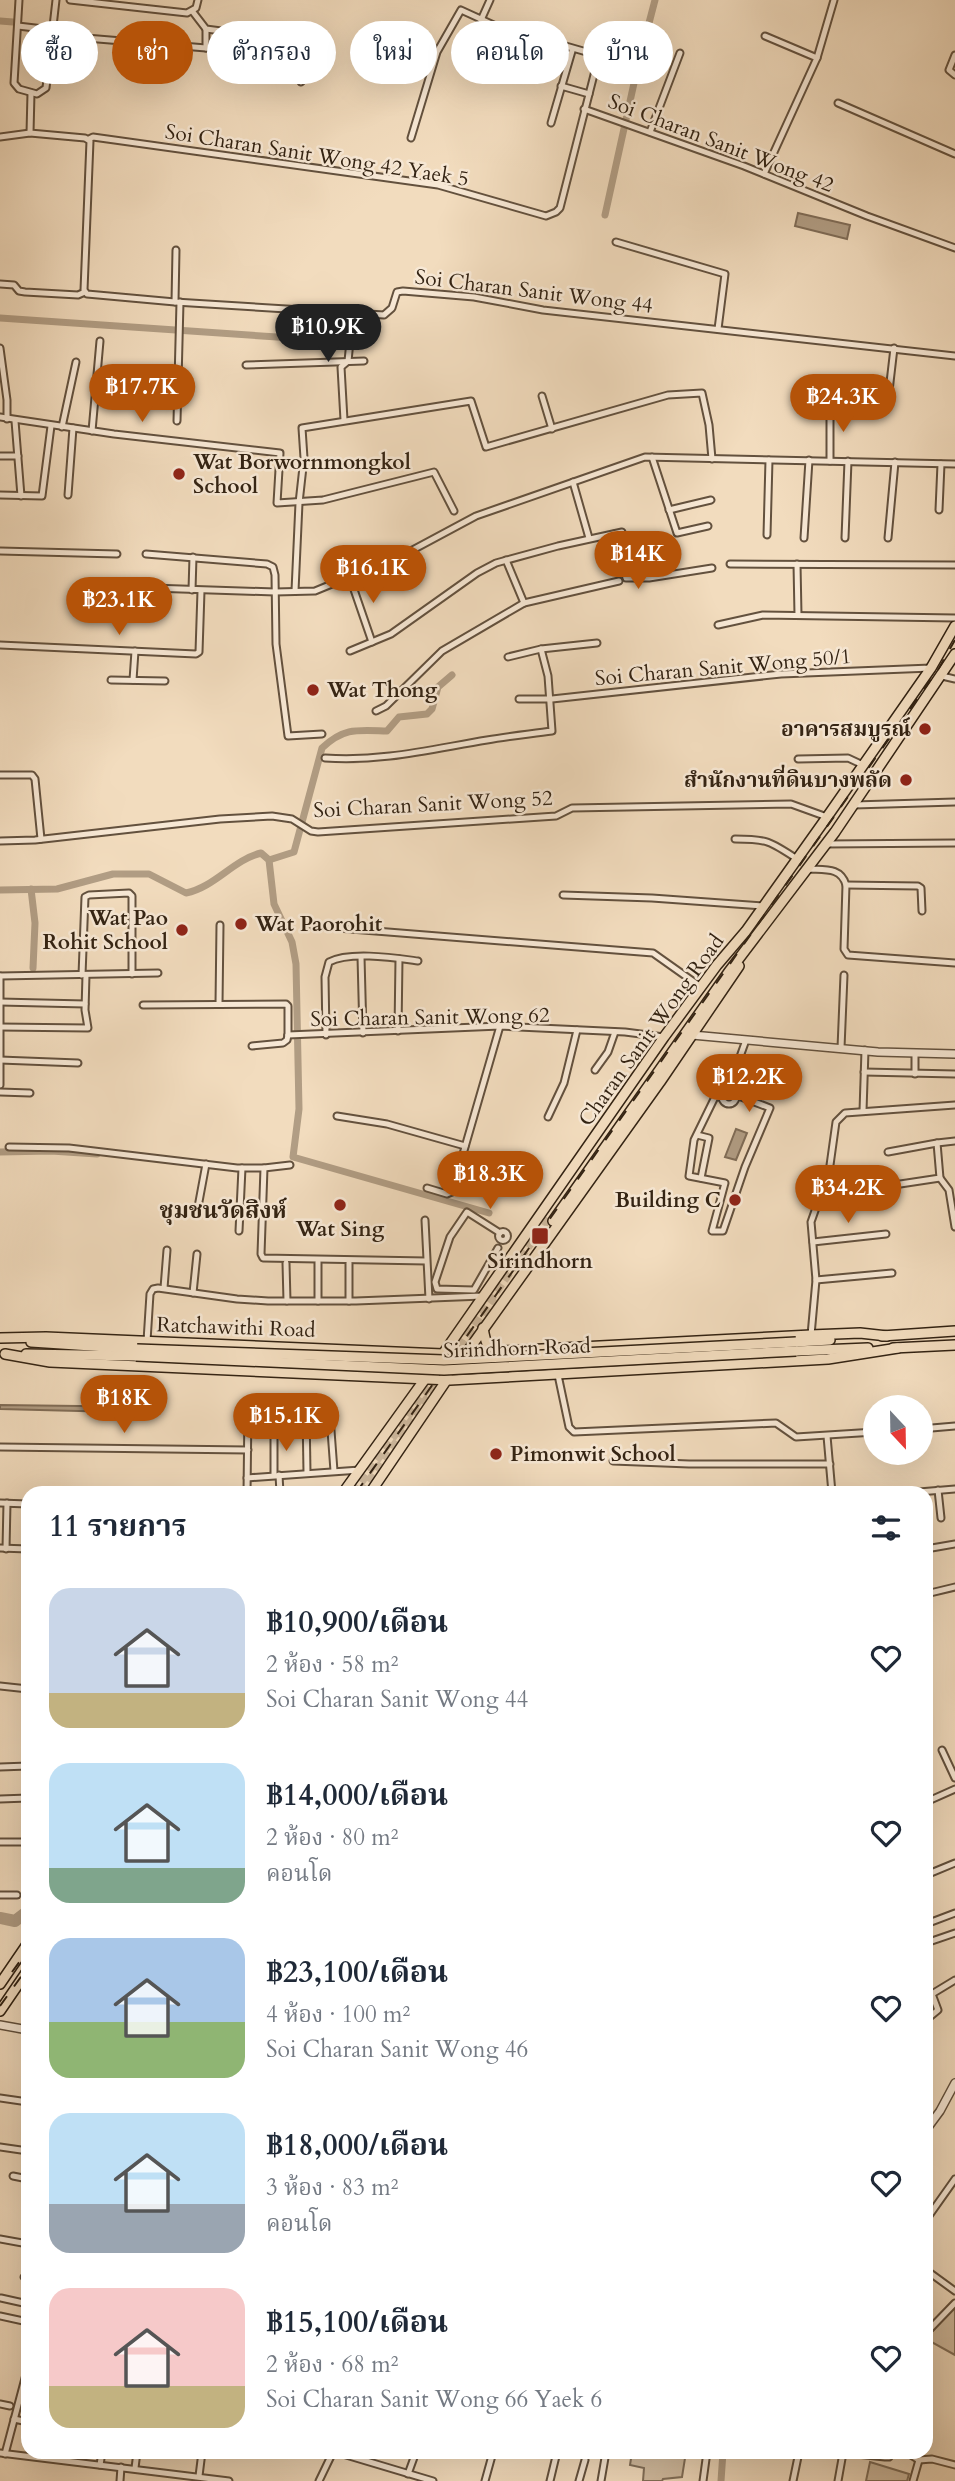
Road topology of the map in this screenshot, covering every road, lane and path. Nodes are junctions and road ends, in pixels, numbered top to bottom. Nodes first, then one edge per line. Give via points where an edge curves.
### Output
1 (19, 0) edge
2 (56, 0) edge
3 (70, 0) edge
4 (198, 0) edge
5 (490, 0) edge
6 (834, 0) edge
7 (193, 12) junction
8 (481, 20) junction
9 (53, 21) edge
10 (18, 26) junction
11 (21, 26) edge
12 (206, 29) joint
13 (765, 36) dead end
14 (98, 39) edge
15 (206, 48) joint
16 (572, 51) dead end
17 (680, 53) dead end
18 (955, 55) edge
19 (817, 58) junction
20 (955, 75) edge
21 (46, 84) edge
22 (561, 86) junction
23 (31, 93) junction
24 (589, 94) junction
25 (838, 103) dead end
26 (584, 109) junction
27 (551, 123) dead end
28 (650, 132) junction
29 (30, 133) junction
30 (0, 136) edge
31 (411, 138) dead end
32 (89, 139) junction
33 (955, 154) edge
34 (764, 174) junction
35 (616, 243) dead end
36 (955, 248) edge
37 (176, 250) dead end
38 (0, 284) edge
39 (85, 292) junction
40 (177, 302) junction
41 (353, 312) junction
42 (718, 329) junction
43 (100, 341) dead end
44 (894, 348) junction
45 (0, 352) edge
46 (955, 356) edge
47 (348, 361) junction
48 (364, 361) dead end
49 (76, 362) dead end
50 (246, 365) dead end
51 (889, 390) dead end
52 (541, 396) dead end
53 (830, 406) dead end
54 (3, 418) edge
55 (344, 420) junction
56 (15, 421) junction
57 (177, 421) dead end
58 (51, 426) junction
59 (62, 427) junction
60 (73, 428) junction
61 (552, 429) junction
62 (92, 431) junction
63 (0, 456) edge
64 (18, 456) junction
65 (652, 457) junction
66 (712, 458) junction
67 (769, 460) junction
68 (809, 460) junction
69 (830, 461) junction
70 (848, 461) junction
71 (895, 462) junction
72 (942, 464) junction
73 (955, 464) edge
74 (573, 482) junction
75 (0, 495) edge
76 (68, 495) dead end
77 (21, 496) junction
78 (711, 500) dead end
79 (299, 503) junction
80 (669, 510) junction
81 (939, 510) dead end
82 (454, 511) dead end
83 (708, 526) dead end
84 (622, 533) dead end
85 (614, 534) junction
86 (767, 535) dead end
87 (804, 537) dead end
88 (589, 538) junction
89 (845, 538) dead end
90 (888, 538) dead end
91 (0, 551) edge
92 (117, 554) dead end
93 (146, 554) dead end
94 (193, 557) junction
95 (506, 560) junction
96 (730, 564) dead end
97 (797, 564) junction
98 (955, 565) edge
99 (712, 568) dead end
100 (350, 578) junction
101 (619, 581) dead end
102 (91, 586) dead end
103 (192, 590) junction
104 (201, 591) junction
105 (295, 591) junction
106 (275, 593) junction
107 (524, 603) junction
108 (798, 615) junction
109 (718, 625) dead end
110 (955, 625) edge
111 (372, 642) junction
112 (597, 643) dead end
113 (0, 645) edge
114 (541, 649) junction
115 (135, 651) junction
116 (350, 651) dead end
117 (955, 654) edge
118 (508, 657) dead end
119 (931, 668) junction
120 (942, 676) junction
121 (955, 679) edge
122 (111, 680) dead end
123 (133, 680) junction
124 (165, 681) dead end
125 (519, 699) dead end
126 (550, 699) junction
127 (376, 711) dead end
128 (322, 734) dead end
129 (326, 758) dead end
130 (798, 759) dead end
131 (863, 765) junction
132 (0, 775) edge
133 (955, 802) edge
134 (854, 805) junction
135 (827, 817) junction
136 (41, 839) junction
137 (735, 839) dead end
138 (0, 841) edge
139 (955, 843) edge
140 (826, 844) junction
141 (797, 859) junction
142 (807, 869) junction
143 (846, 885) junction
144 (563, 895) dead end
145 (763, 906) junction
146 (922, 911) dead end
147 (220, 925) dead end
148 (313, 926) dead end
149 (746, 931) junction
150 (756, 937) junction
151 (361, 957) junction
152 (398, 959) junction
153 (418, 961) dead end
154 (955, 963) edge
155 (158, 973) dead end
156 (132, 974) junction
157 (84, 975) junction
158 (844, 975) dead end
159 (0, 976) edge
160 (701, 987) junction
161 (1, 1002) edge
162 (85, 1004) junction
163 (219, 1004) junction
164 (143, 1005) dead end
165 (0, 1025) edge
166 (500, 1026) junction
167 (577, 1030) junction
168 (398, 1031) junction
169 (615, 1032) junction
170 (363, 1033) junction
171 (326, 1035) junction
172 (692, 1035) junction
173 (290, 1036) junction
174 (664, 1037) junction
175 (746, 1040) junction
176 (252, 1046) dead end
177 (841, 1048) junction
178 (864, 1051) junction
179 (915, 1053) junction
180 (955, 1054) edge
181 (0, 1060) edge
182 (78, 1063) dead end
183 (595, 1070) dead end
184 (864, 1072) junction
185 (915, 1074) junction
186 (955, 1074) edge
187 (0, 1086) edge
188 (728, 1090) junction
189 (0, 1091) edge
190 (30, 1093) dead end
191 (736, 1095) junction
192 (723, 1097) junction
193 (955, 1105) edge
194 (863, 1111) junction
195 (337, 1116) dead end
196 (548, 1117) dead end
197 (697, 1135) junction
198 (955, 1141) edge
199 (937, 1143) junction
200 (465, 1146) junction
201 (9, 1147) dead end
202 (888, 1152) dead end
203 (206, 1164) junction
204 (290, 1166) dead end
205 (242, 1168) junction
206 (264, 1168) junction
207 (701, 1178) junction
208 (940, 1178) junction
209 (427, 1188) dead end
210 (825, 1201) junction
211 (198, 1207) dead end
212 (425, 1220) dead end
213 (955, 1227) edge
214 (239, 1231) dead end
215 (887, 1234) dead end
216 (526, 1236) junction
217 (813, 1242) junction
218 (544, 1244) junction
219 (498, 1248) junction
220 (167, 1250) dead end
221 (197, 1254) dead end
222 (512, 1256) junction
223 (426, 1261) junction
224 (318, 1262) dead end
225 (286, 1263) dead end
226 (349, 1263) dead end
227 (892, 1273) dead end
228 (816, 1280) junction
229 (164, 1288) junction
230 (193, 1293) junction
231 (483, 1296) junction
232 (429, 1299) junction
233 (286, 1301) junction
234 (318, 1301) junction
235 (349, 1301) junction
236 (483, 1328) junction
237 (955, 1331) edge
238 (811, 1335) junction
239 (887, 1336) junction
240 (2, 1338) edge
241 (146, 1341) junction
242 (955, 1345) edge
243 (582, 1347) junction
244 (796, 1347) junction
245 (898, 1348) junction
246 (136, 1352) junction
247 (506, 1352) junction
248 (2, 1354) edge
249 (443, 1354) junction
250 (466, 1354) junction
251 (579, 1374) junction
252 (558, 1376) junction
253 (425, 1380) junction
254 (446, 1380) junction
255 (248, 1409) dead end
256 (306, 1411) dead end
257 (330, 1417) dead end
258 (955, 1426) edge
259 (933, 1428) edge
260 (274, 1431) dead end
261 (863, 1433) edge
262 (827, 1436) junction
263 (0, 1447) edge
264 (247, 1450) junction
265 (371, 1455) junction
266 (392, 1460) junction
267 (613, 1461) dead end
268 (830, 1464) junction
269 (360, 1470) junction
270 (334, 1471) junction
271 (307, 1473) junction
272 (277, 1475) junction
273 (247, 1478) junction
274 (247, 1486) edge
275 (279, 1486) edge
276 (348, 1486) edge
277 (375, 1486) edge
278 (832, 1486) edge
279 (955, 1489) edge
280 (933, 1490) edge
281 (938, 1490) junction
282 (4, 1503) edge
283 (941, 1518) dead end
284 (955, 1544) edge
285 (3, 1548) edge
286 (933, 1548) edge
287 (21, 1549) edge
288 (955, 1587) edge
289 (933, 1592) edge
290 (0, 1686) edge
291 (21, 1688) edge
292 (942, 1750) dead end
293 (21, 1766) edge
294 (0, 1767) edge
295 (955, 1778) edge
296 (955, 1788) edge
297 (21, 1798) edge
298 (0, 1799) edge
299 (933, 1799) edge
300 (0, 1842) edge
301 (21, 1842) edge
302 (955, 1863) edge
303 (933, 1872) edge
304 (0, 1895) edge
305 (17, 1895) dead end
306 (955, 1913) edge
307 (933, 1921) edge
308 (955, 1933) edge
309 (933, 1941) edge
310 (21, 1953) edge
311 (21, 1980) edge
312 (955, 1980) edge
313 (0, 1984) edge
314 (933, 1993) edge
315 (933, 1996) edge
316 (0, 2011) edge
317 (933, 2014) edge
318 (0, 2025) edge
319 (21, 2029) edge
320 (955, 2083) edge
321 (0, 2098) edge
322 (21, 2101) edge
323 (933, 2120) edge
324 (0, 2147) edge
325 (21, 2150) edge
326 (13, 2176) dead end
327 (21, 2178) edge
328 (955, 2179) edge
329 (933, 2210) edge
330 (0, 2239) edge
331 (21, 2243) edge
332 (933, 2275) edge
333 (955, 2291) edge
334 (1, 2298) edge
335 (21, 2302) edge
336 (955, 2303) edge
337 (0, 2316) edge
338 (21, 2320) edge
339 (933, 2326) edge
340 (21, 2400) edge
341 (0, 2404) edge
342 (10, 2406) dead end
343 (14, 2419) junction
344 (21, 2420) edge
345 (2, 2453) edge
346 (21, 2455) edge
347 (51, 2459) edge
348 (101, 2459) edge
349 (136, 2459) edge
350 (201, 2459) edge
351 (331, 2459) edge
352 (358, 2459) edge
353 (413, 2459) edge
354 (491, 2459) edge
355 (555, 2459) edge
356 (605, 2459) edge
357 (705, 2459) edge
358 (798, 2459) edge
359 (840, 2459) edge
360 (585, 2460) dead end
361 (919, 2460) joint
362 (0, 2463) edge
363 (100, 2465) junction
364 (955, 2465) edge
365 (121, 2467) junction
366 (135, 2468) junction
367 (408, 2474) junction
368 (199, 2476) junction
369 (186, 2478) edge
370 (428, 2480) edge
371 (120, 2481) edge
372 (229, 2481) edge
373 (319, 2481) edge
374 (485, 2481) edge
375 (550, 2481) edge
376 (579, 2481) edge
377 (601, 2481) edge
378 (703, 2481) edge
379 (793, 2481) edge
380 (838, 2481) edge
381 (913, 2481) edge

1 - 10 street
2 - 9 street
3 - 7 street
4 - 7 street
5 - 8 street
6 - 19 street
7 - 12 street
8 - 24 street, Soi Charan Sanit Wong 42 via 597,55
8 - 31 street, Soi Charan Sanit Wong 42 via 461,10 438,52
10 - 11 street
10 - 23 street via 14,83
12 - 15 street
13 - 19 street
14 - 15 street
16 - 22 street
17 - 28 street
18 - 20 street via 949,70
19 - 34 street
21 - 23 street via 37,94
22 - 24 street
22 - 27 street
23 - 29 street
24 - 26 street, Soi Charan Sanit Wong 42
25 - 33 street
26 - 28 street, Soi Charan Sanit Wong 42
26 - 32 street, Soi Charan Sanit Wong 42 Yaek 5 via 560,208 546,216 438,185
28 - 34 street, Soi Charan Sanit Wong 42
29 - 30 street
29 - 32 street
32 - 39 street
34 - 36 street, Soi Charan Sanit Wong 42
35 - 42 street via 725,274
37 - 40 street
38 - 39 street, Soi Charan Sanit Wong 44 via 24,292
39 - 40 street, Soi Charan Sanit Wong 44
40 - 41 street, Soi Charan Sanit Wong 44
40 - 57 street
41 - 42 street, Soi Charan Sanit Wong 44 via 384,315 392,308 397,292 403,291
41 - 47 street
42 - 44 street, Soi Charan Sanit Wong 44
43 - 62 street
44 - 46 street, Soi Charan Sanit Wong 44
44 - 51 street
45 - 54 street via 8,400
47 - 48 street
47 - 50 street
47 - 55 street via 341,367
49 - 59 street
52 - 61 street
53 - 69 street
54 - 56 street
55 - 61 street via 471,401 486,447
55 - 79 street via 302,428
56 - 58 street
56 - 64 street
58 - 59 street
58 - 77 street via 42,496
59 - 60 street
60 - 62 street
60 - 76 street
61 - 66 street via 668,395 702,393
62 - 79 street via 280,453 277,503
63 - 64 street
64 - 77 street
65 - 66 street
65 - 74 street
65 - 80 street
66 - 67 street
67 - 68 street
67 - 86 street
68 - 69 street
68 - 87 street
69 - 70 street
70 - 71 street
70 - 89 street
71 - 72 street
71 - 90 street
72 - 73 street
72 - 81 street
74 - 88 street
74 - 100 street via 475,516
75 - 77 street
78 - 80 street
79 - 82 street via 434,472
79 - 105 street
80 - 83 street via 677,533
84 - 85 street
85 - 88 street
85 - 99 street via 626,578
88 - 95 street
91 - 92 street
93 - 94 street
94 - 103 street
94 - 106 street via 267,564 273,567
95 - 107 street
95 - 111 street via 477,573 391,634
96 - 97 street
97 - 98 street
97 - 108 street
100 - 105 street via 315,591
100 - 111 street
101 - 107 street
102 - 103 street
103 - 104 street
104 - 106 street
104 - 115 street via 198,653
105 - 106 street
106 - 128 street via 276,644 288,736
107 - 127 street via 442,652
108 - 109 street via 762,615
108 - 110 street
110 - 119 main road, Charan Sanit Wong Road
111 - 116 street
112 - 114 street
113 - 115 street
114 - 118 street
114 - 126 street
115 - 123 street
117 - 120 main road, Charan Sanit Wong Road
119 - 126 street, Soi Charan Sanit Wong 50/1 via 781,674
119 - 131 main road, Charan Sanit Wong Road
120 - 121 street
120 - 134 main road, Charan Sanit Wong Road
122 - 123 street
123 - 124 street
125 - 126 street, Soi Charan Sanit Wong 50/1
126 - 129 street via 552,732 360,760
130 - 131 street via 848,758
131 - 135 main road, Charan Sanit Wong Road
132 - 136 street via 32,775 35,779
133 - 134 street
134 - 140 main road, Charan Sanit Wong Road
135 - 136 street, Soi Charan Sanit Wong 52 via 791,804 585,807 556,816 318,832 292,819 272,816 220,819
135 - 141 main road, Charan Sanit Wong Road
136 - 138 street, Soi Charan Sanit Wong 52
137 - 141 street via 763,839
139 - 140 street
140 - 142 main road, Charan Sanit Wong Road
141 - 145 main road, Charan Sanit Wong Road
142 - 143 street via 836,871
142 - 150 main road, Charan Sanit Wong Road
143 - 146 street via 920,886
143 - 154 street via 844,949 848,955
144 - 145 street
145 - 149 main road, Charan Sanit Wong Road
147 - 163 street
148 - 160 street via 653,953
149 - 150 main road, Charan Sanit Wong Road via 550,1219
149 - 160 main road, Charan Sanit Wong Road
150 - 172 main road, Charan Sanit Wong Road
151 - 152 street
151 - 170 street
151 - 171 street via 336,959 327,966
152 - 153 street
152 - 168 street
155 - 156 street
156 - 157 street
156 - 157 street via 129,892 84,898
157 - 159 street
157 - 162 street
158 - 177 street
159 - 161 street
160 - 174 main road, Charan Sanit Wong Road
161 - 162 street
161 - 165 street
162 - 165 street via 88,1028
163 - 164 street, Soi Charan Sanit Wong 62
163 - 173 street, Soi Charan Sanit Wong 62 via 287,1004
165 - 181 street
166 - 167 street, Soi Charan Sanit Wong 62
166 - 168 street, Soi Charan Sanit Wong 62
166 - 200 street
167 - 169 street, Soi Charan Sanit Wong 62
167 - 196 street via 564,1083
168 - 170 street, Soi Charan Sanit Wong 62
169 - 174 street, Soi Charan Sanit Wong 62
169 - 183 street
170 - 171 street, Soi Charan Sanit Wong 62
171 - 173 street, Soi Charan Sanit Wong 62
172 - 175 street
172 - 218 main road, Charan Sanit Wong Road
173 - 176 street via 283,1043
174 - 216 main road, Charan Sanit Wong Road
175 - 177 street
175 - 188 street
177 - 178 street
178 - 179 street
178 - 184 street
179 - 180 street
179 - 185 street
181 - 182 street
181 - 187 street
184 - 185 street
184 - 194 street
185 - 186 street
188 - 191 street
188 - 192 street
189 - 190 street
191 - 192 street via 730,1103
191 - 207 street via 771,1108 744,1167 723,1231 712,1231 726,1183
192 - 197 street via 715,1097
193 - 194 street
194 - 210 street via 845,1113 836,1122
195 - 200 street via 387,1124
197 - 207 street via 709,1138
197 - 207 street via 689,1176
198 - 199 street
199 - 202 street
199 - 208 street
200 - 209 street via 452,1192
201 - 203 street
203 - 205 street
203 - 211 street
204 - 206 street
205 - 206 street
205 - 214 street
206 - 223 street via 263,1258
208 - 210 street
208 - 213 street via 949,1190
210 - 217 street via 817,1205 811,1222
212 - 223 street
215 - 217 street
216 - 218 main road via 527,1250
216 - 222 main road, Charan Sanit Wong Road
217 - 228 street
218 - 236 main road, Charan Sanit Wong Road
219 - 219 street via 474,1290 436,1288 450,1237 467,1212 500,1233
219 - 222 street
220 - 229 street
221 - 230 street
222 - 231 main road, Charan Sanit Wong Road
223 - 232 street
224 - 234 street
225 - 233 street
226 - 235 street
227 - 228 street
228 - 238 street
229 - 230 street
229 - 241 street via 151,1291
230 - 233 street
231 - 232 street
231 - 249 main road, Charan Sanit Wong Road
232 - 235 street
233 - 234 street
234 - 235 street
236 - 247 main road via 489,1347
236 - 250 main road, Charan Sanit Wong Road
237 - 239 main road, Sirindhorn Road
238 - 239 main road, Sirindhorn Road
238 - 243 main road, Sirindhorn Road
239 - 244 main road, Sirindhorn Road
240 - 241 main road, Ratchawithi Road
240 - 246 main road, Ratchawithi Road
241 - 249 main road, Ratchawithi Road
242 - 245 main road, Sirindhorn Road
243 - 247 main road, Sirindhorn Road
243 - 251 main road via 567,1359 567,1365
244 - 245 main road, Sirindhorn Road
244 - 246 main road, Sirindhorn Road, bridge via 444,1360
245 - 251 main road, Sirindhorn Road via 828,1359
246 - 248 main road, Ratchawithi Road
247 - 250 main road, Sirindhorn Road
248 - 253 main road, Ratchawithi Road via 50,1362
249 - 250 main road, Ratchawithi Road
249 - 253 main road, Charan Sanit Wong Road
250 - 254 main road, Charan Sanit Wong Road
251 - 252 main road, Sirindhorn Road
252 - 254 main road, Sirindhorn Road
252 - 262 street via 574,1432 776,1423 796,1437
253 - 254 main road, Sirindhorn Road
253 - 265 main road, Charan Sanit Wong Road
254 - 266 main road, Charan Sanit Wong Road
255 - 264 street
256 - 271 street
257 - 270 street
258 - 259 street
260 - 272 street
261 - 262 street
262 - 268 street
263 - 264 street
264 - 273 street
265 - 266 main road via 387,1448
265 - 269 main road, Charan Sanit Wong Road
266 - 277 main road, Charan Sanit Wong Road
267 - 268 street
268 - 278 street
269 - 270 street
269 - 276 main road, Charan Sanit Wong Road
270 - 271 street
271 - 272 street
272 - 273 street
272 - 275 street
273 - 274 street
279 - 281 street
280 - 281 street
281 - 283 street
282 - 285 street
284 - 286 street
285 - 287 street
288 - 289 street
290 - 291 street
292 - 295 street
293 - 294 street
296 - 299 street
297 - 298 street
300 - 301 street
302 - 303 street
304 - 305 street
306 - 307 street
308 - 309 street
310 - 313 main road
311 - 316 main road
312 - 314 street
315 - 317 street via 938,2009
318 - 319 street
320 - 323 street
321 - 322 street
324 - 325 street
326 - 327 street
328 - 329 street
330 - 331 street
332 - 333 street
334 - 335 street
336 - 339 street
337 - 338 street
340 - 343 street
341 - 342 street
343 - 344 street
343 - 345 street
345 - 346 street
345 - 362 street
347 - 363 street
348 - 363 street
349 - 366 street
350 - 368 street
351 - 373 street
352 - 367 street
353 - 367 street
354 - 374 street
355 - 375 street
356 - 377 street
357 - 378 street
358 - 379 street
359 - 380 street
360 - 376 street
361 - 364 street
361 - 381 street
363 - 365 street
365 - 366 street
365 - 371 street
366 - 369 street
367 - 370 street
368 - 369 street
368 - 372 street

